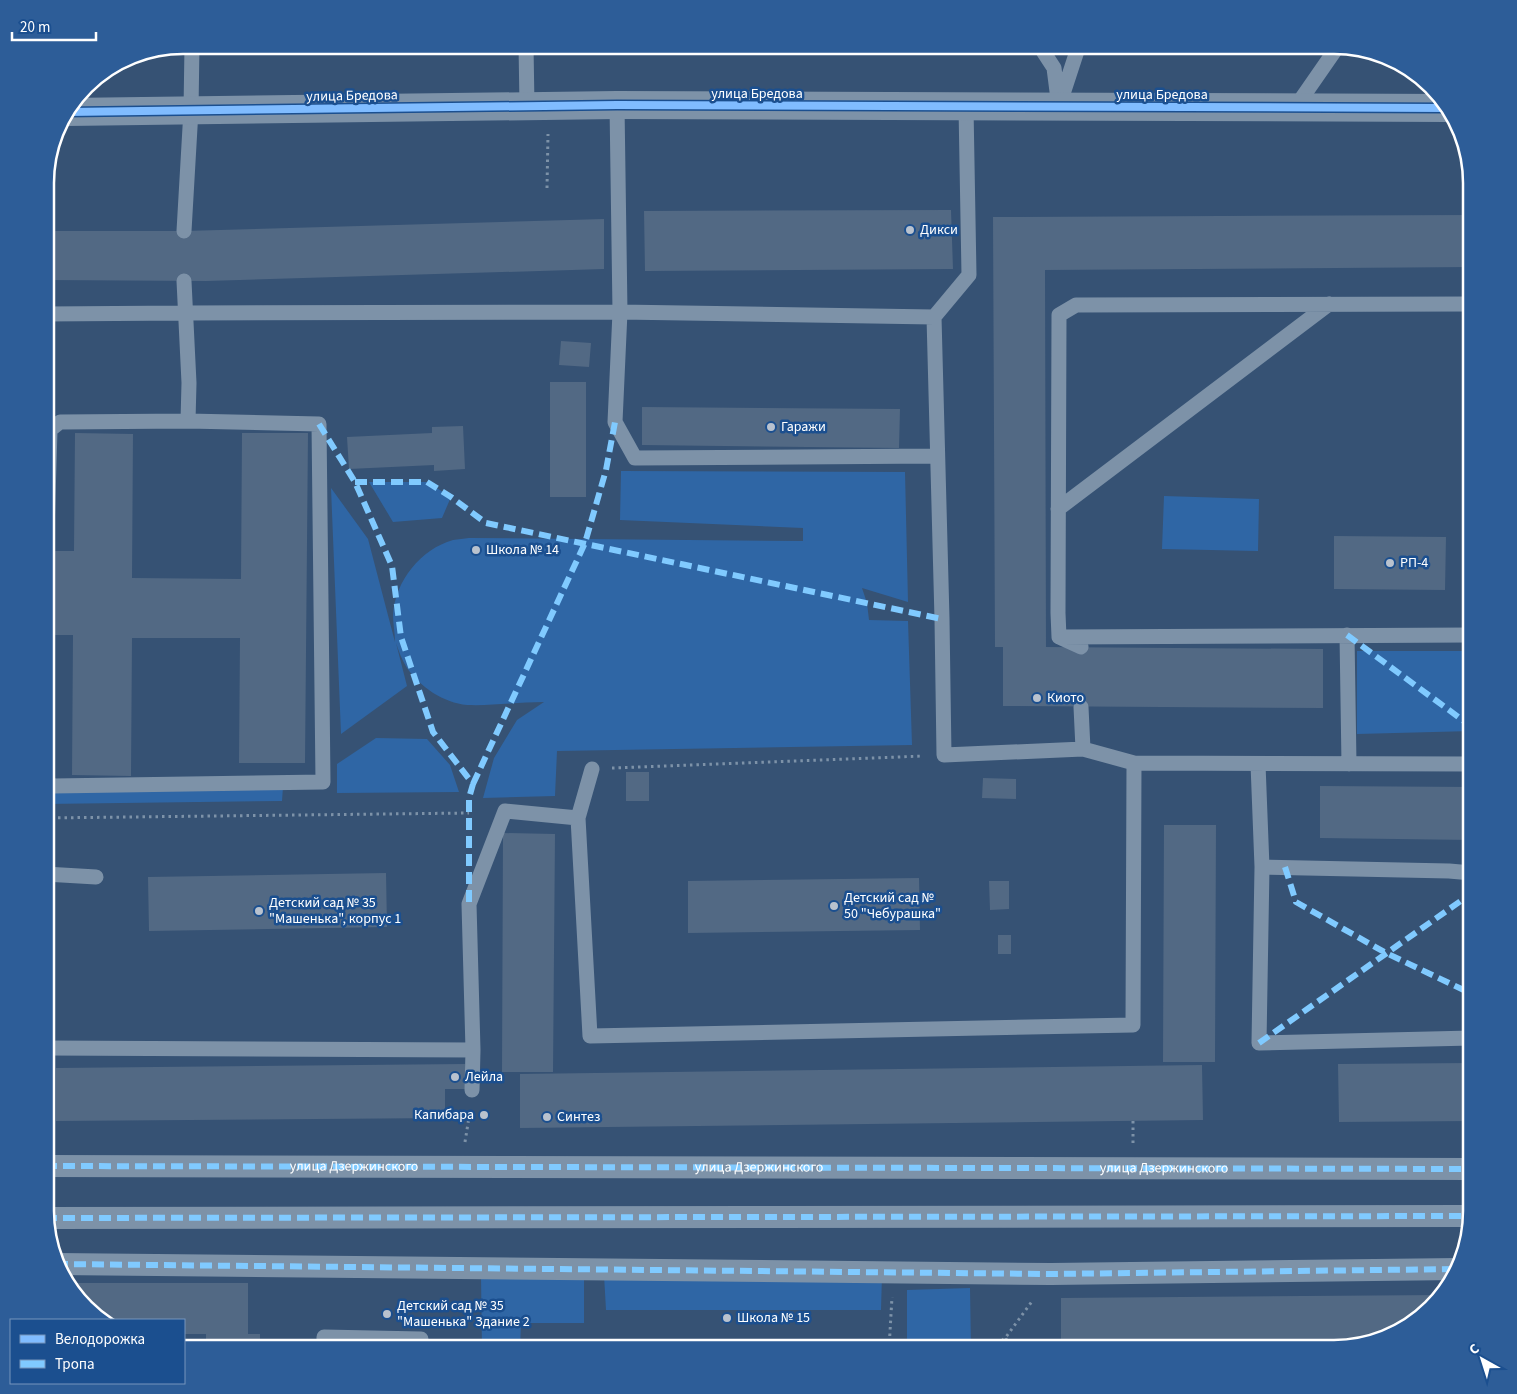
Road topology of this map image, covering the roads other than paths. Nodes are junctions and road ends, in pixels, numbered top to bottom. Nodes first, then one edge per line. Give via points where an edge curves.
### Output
1 (192, 54) edge
2 (526, 54) edge
3 (1045, 54) edge
4 (1076, 54) edge
5 (1332, 54) edge
6 (617, 105) junction
7 (527, 106) junction
8 (966, 107) junction
9 (1059, 107) junction
10 (1295, 108) junction
11 (1440, 108) edge
12 (191, 110) junction
13 (75, 112) edge
14 (184, 231) dead end
15 (184, 281) dead end
16 (1329, 304) junction
17 (1463, 304) edge
18 (620, 312) junction
19 (186, 313) junction
20 (54, 314) edge
21 (934, 317) junction
22 (188, 422) junction
23 (54, 427) edge
24 (936, 456) junction
25 (1058, 509) junction
26 (1347, 635) junction
27 (1463, 635) edge
28 (1059, 637) junction
29 (1081, 648) dead end
30 (1081, 707) dead end
31 (1083, 748) junction
32 (1134, 763) junction
33 (1258, 764) junction
34 (1350, 764) junction
35 (1463, 764) edge
36 (592, 769) road end
37 (54, 786) edge
38 (578, 818) junction
39 (1262, 867) junction
40 (1463, 872) edge
41 (54, 875) edge
42 (96, 877) dead end
43 (1463, 1038) edge
44 (54, 1048) edge
45 (473, 1050) junction
46 (472, 1090) dead end
47 (54, 1166) edge
48 (1463, 1170) edge
49 (1463, 1216) edge
50 (54, 1218) edge
51 (65, 1264) edge
52 (1449, 1269) edge
53 (324, 1340) edge
54 (421, 1340) edge

1 - 12 lane
2 - 7 lane
3 - 9 lane via 1054,68
4 - 9 lane
5 - 10 lane
6 - 7 street, улица Бредова
6 - 8 street, улица Бредова
6 - 18 lane
7 - 12 street, улица Бредова
8 - 9 street, улица Бредова
8 - 21 lane via 969,275
9 - 10 street, улица Бредова
10 - 11 street, улица Бредова
12 - 13 street, улица Бредова
12 - 14 lane
15 - 19 lane
16 - 17 lane
16 - 25 lane
16 - 25 lane via 1076,305 1059,315
18 - 19 lane
18 - 21 lane
18 - 24 lane via 615,422 635,458
19 - 20 lane
19 - 22 lane
21 - 24 lane
22 - 23 lane via 60,422
22 - 37 lane via 319,424 322,782
24 - 31 lane via 944,755
25 - 28 lane
26 - 27 lane
26 - 28 lane
26 - 34 lane
28 - 29 lane
30 - 31 lane
31 - 32 lane
32 - 33 lane
32 - 38 lane via 1132,1025 590,1036
33 - 34 lane
33 - 39 lane
34 - 35 lane
36 - 38 lane
38 - 45 lane via 505,811 469,904
39 - 40 lane
39 - 43 lane via 1259,1042
41 - 42 lane
44 - 45 lane
45 - 46 lane
47 - 48 street, улица Дзержинского
49 - 50 street
51 - 52 street via 1051,1274
53 - 54 lane via 324,1337

